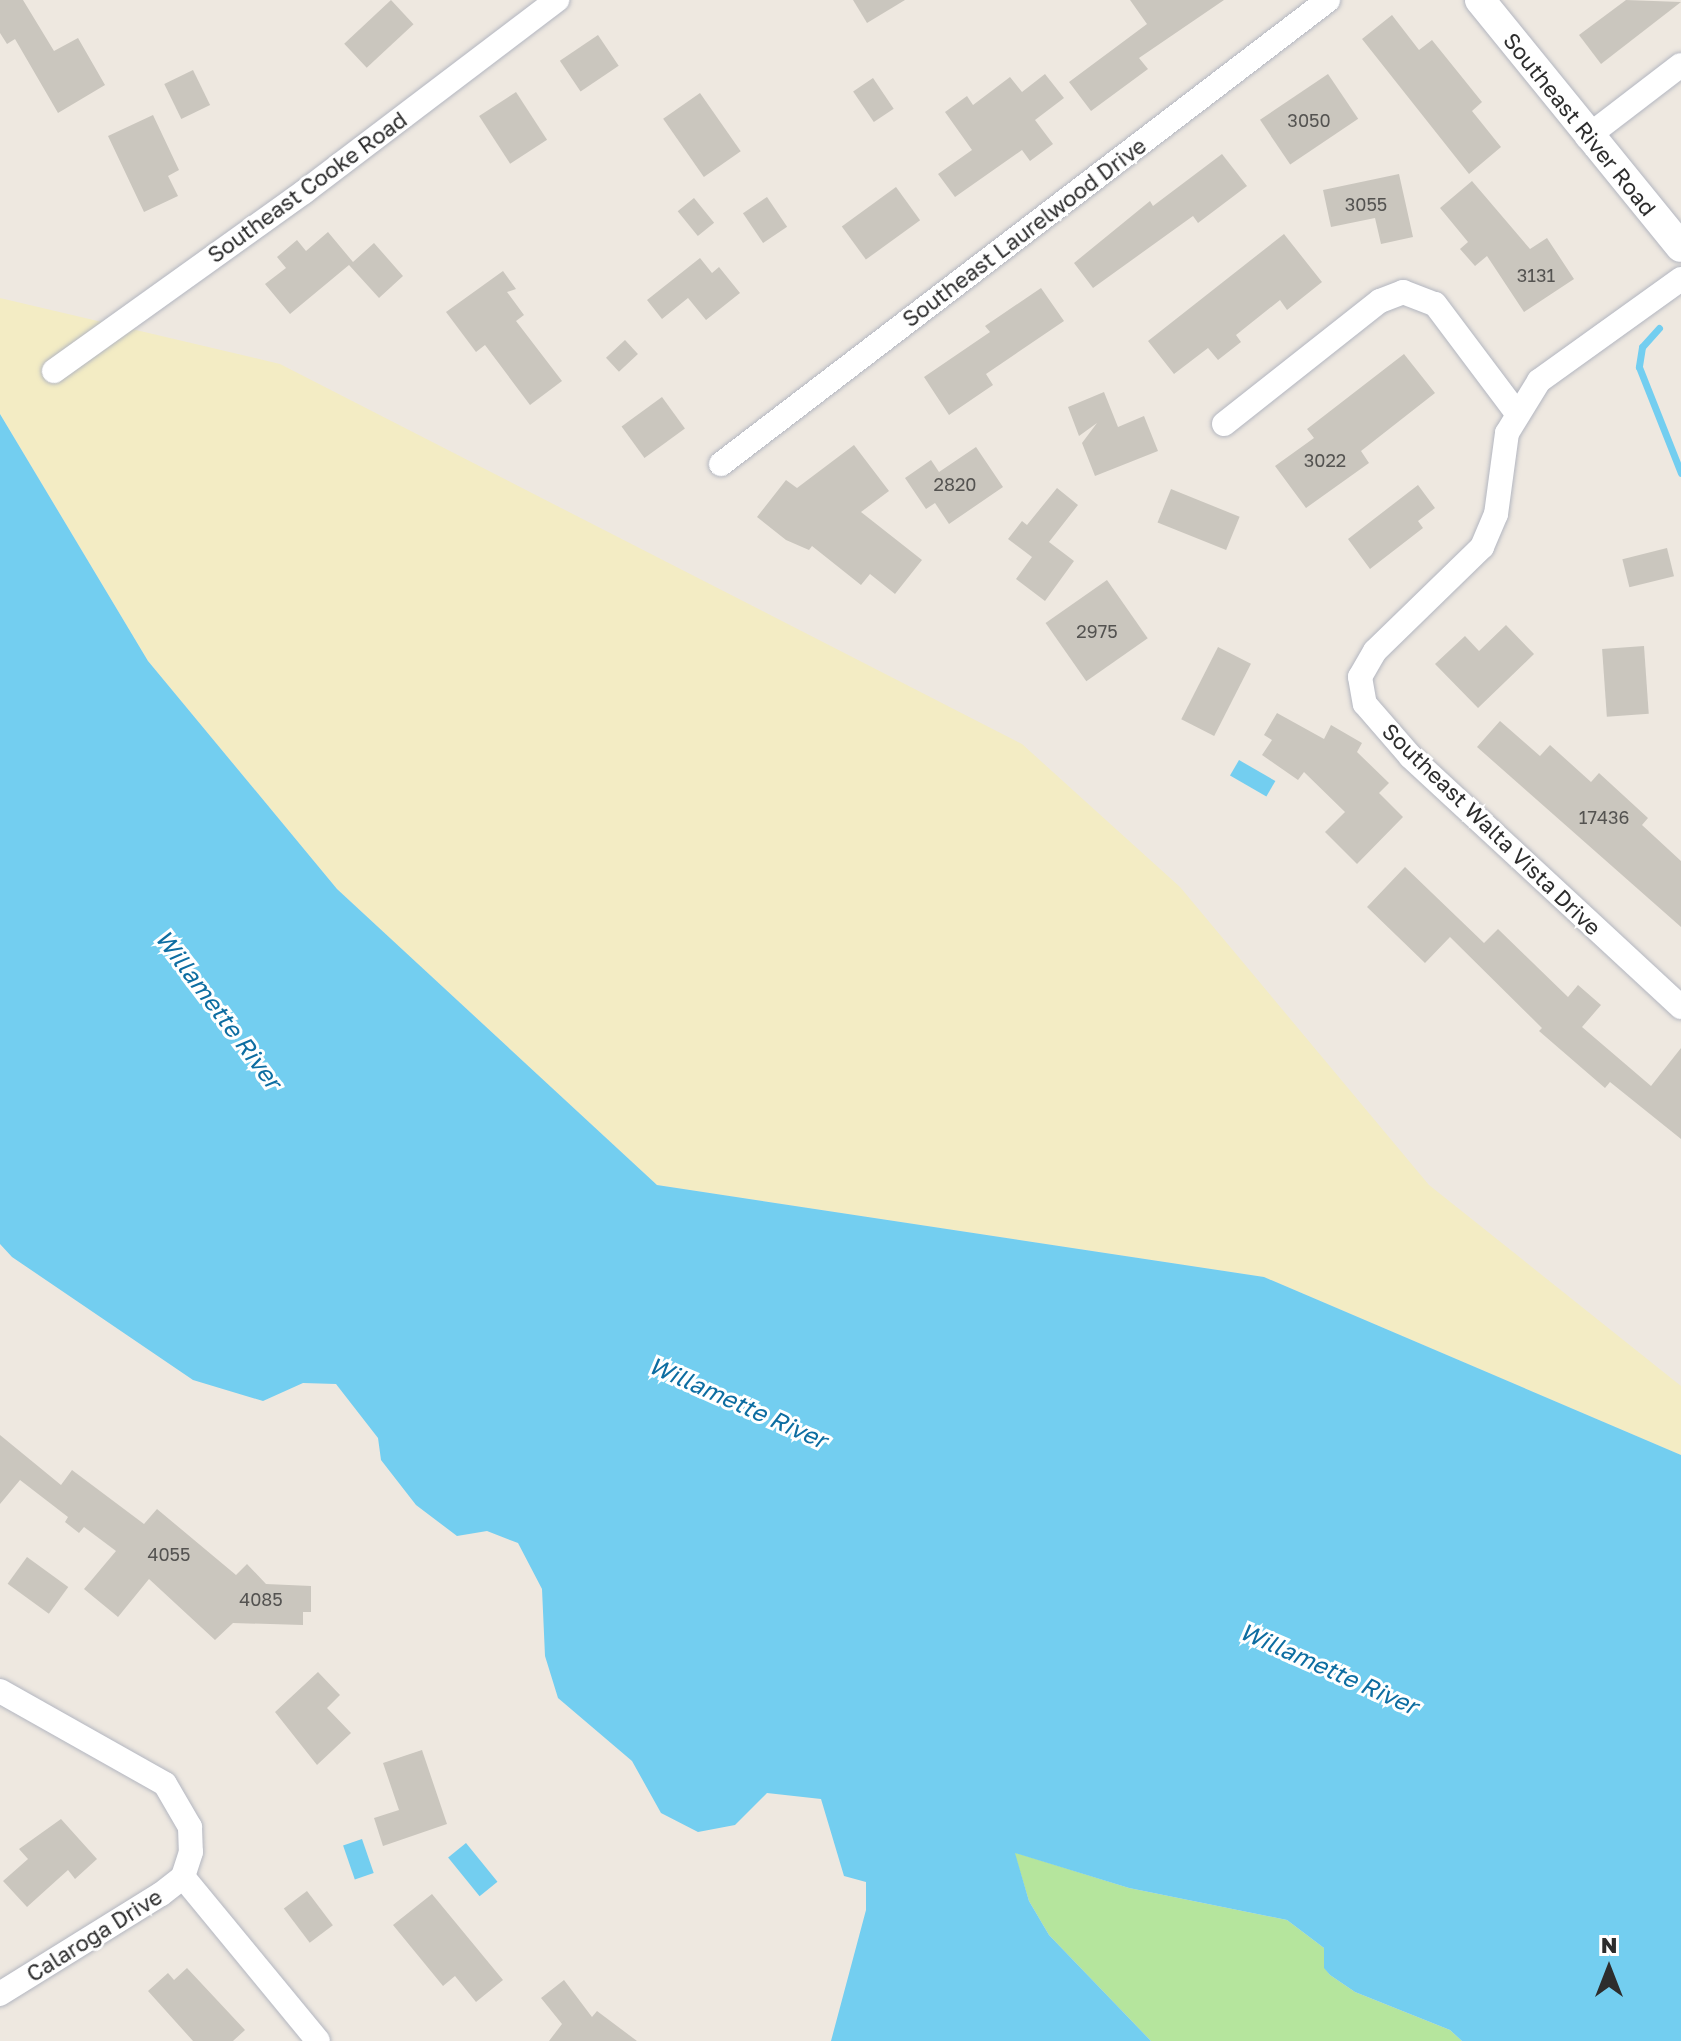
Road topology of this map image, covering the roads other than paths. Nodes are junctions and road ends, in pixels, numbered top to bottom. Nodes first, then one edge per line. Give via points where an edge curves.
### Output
1 (557, 0) edge
2 (1328, 0) edge
3 (1480, 0) edge
4 (1681, 65) edge
5 (1587, 137) junction
6 (1681, 247) edge
7 (1681, 279) edge
8 (54, 371) dead end
9 (1516, 412) junction
10 (1224, 424) dead end
11 (721, 464) dead end
12 (1681, 1007) edge
13 (0, 1691) edge
14 (183, 1877) junction
15 (0, 1994) edge
16 (318, 2041) edge

1 - 8 street, Southeast Cooke Road via 304,192
2 - 11 street, Southeast Laurelwood Drive
3 - 5 street, Southeast River Road
4 - 5 street
5 - 6 street, Southeast River Road
7 - 9 street, Southeast Walta Vista Drive via 1539,381
9 - 10 street via 1435,304 1403,292 1380,301
9 - 12 street, Southeast Walta Vista Drive via 1507,433 1493,527 1482,547 1375,651 1360,677 1365,704 1411,757
13 - 14 street, Calaroga Drive via 165,1784 190,1827 191,1852
14 - 15 street, Calaroga Drive
14 - 16 street

